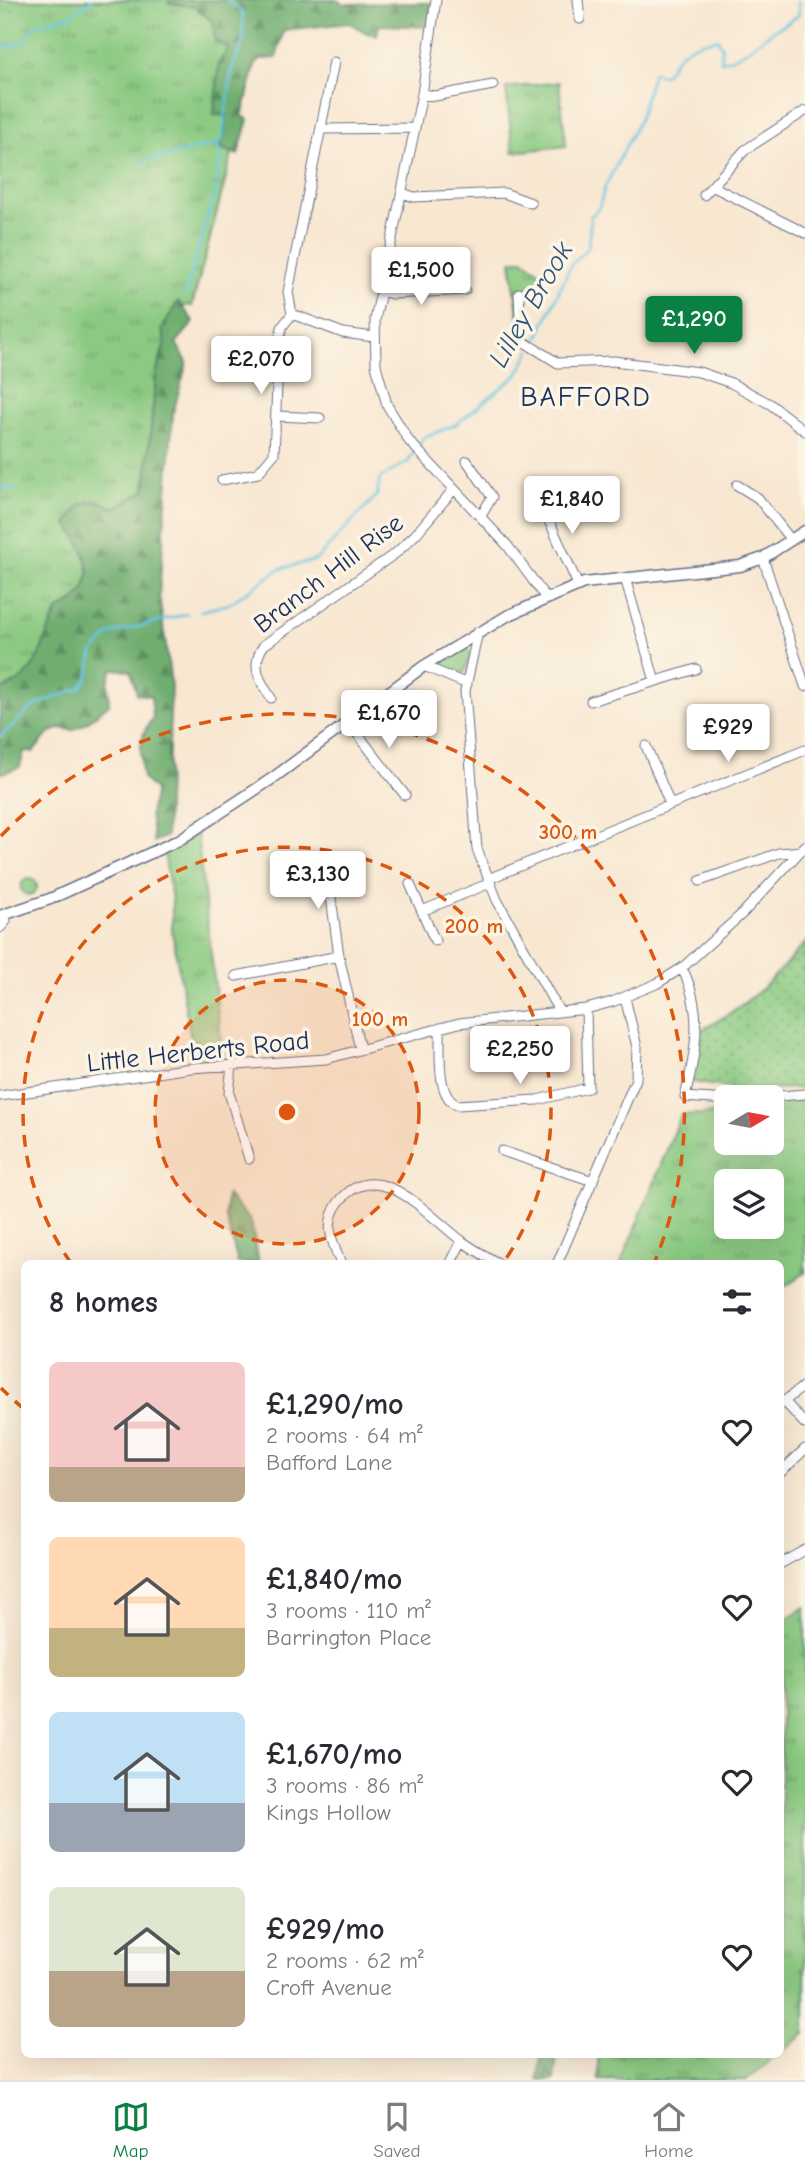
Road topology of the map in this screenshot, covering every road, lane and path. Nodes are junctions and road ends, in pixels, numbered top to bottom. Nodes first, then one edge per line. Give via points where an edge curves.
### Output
1 (436, 0) edge
2 (578, 0) edge
3 (580, 19) dead end
4 (334, 62) dead end
5 (494, 85) dead end
6 (422, 94) junction
7 (805, 111) edge
8 (415, 128) junction
9 (323, 129) junction
10 (712, 186) junction
11 (402, 193) junction
12 (704, 195) dead end
13 (531, 203) dead end
14 (805, 233) edge
15 (465, 290) dead end
16 (381, 291) junction
17 (519, 293) dead end
18 (292, 314) junction
19 (374, 337) junction
20 (277, 416) junction
21 (320, 418) dead end
22 (805, 430) edge
23 (467, 461) dead end
24 (222, 480) dead end
25 (737, 485) dead end
26 (552, 486) dead end
27 (454, 489) junction
28 (481, 516) junction
29 (805, 531) edge
30 (792, 540) junction
31 (763, 558) junction
32 (625, 578) junction
33 (578, 585) junction
34 (546, 598) junction
35 (478, 632) junction
36 (424, 666) junction
37 (696, 669) dead end
38 (655, 681) junction
39 (467, 684) junction
40 (805, 686) edge
41 (271, 698) dead end
42 (591, 701) dead end
43 (349, 723) junction
44 (646, 746) dead end
45 (805, 752) edge
46 (405, 794) dead end
47 (670, 804) junction
48 (803, 849) edge
49 (489, 881) junction
50 (699, 881) dead end
51 (410, 884) dead end
52 (330, 890) dead end
53 (422, 911) junction
54 (2, 916) edge
55 (0, 928) edge
56 (435, 941) dead end
57 (339, 956) junction
58 (682, 968) junction
59 (236, 976) dead end
60 (625, 998) junction
61 (586, 1009) junction
62 (559, 1011) junction
63 (440, 1028) junction
64 (360, 1049) junction
65 (232, 1065) junction
66 (805, 1094) edge
67 (0, 1096) edge
68 (784, 1096) edge
69 (714, 1099) edge
70 (502, 1151) dead end
71 (249, 1159) dead end
72 (593, 1181) junction
73 (462, 1241) junction
74 (339, 1260) edge
75 (452, 1260) edge
76 (493, 1260) edge
77 (559, 1260) edge
78 (805, 1385) edge
79 (784, 1401) edge
80 (784, 1404) edge
81 (805, 1424) edge
82 (805, 1449) edge
83 (784, 1469) edge
84 (805, 1550) edge
85 (784, 1562) edge

1 - 6 street
2 - 3 street
4 - 9 street
5 - 6 street via 435,96
6 - 8 street
7 - 10 street via 745,150
8 - 9 street
8 - 11 street
9 - 18 street via 288,292
10 - 12 street
10 - 14 street
11 - 13 street via 414,197 504,192
11 - 16 street
15 - 16 street
16 - 19 street
17 - 22 street via 521,340 547,358 558,363 614,361 699,372 770,404
18 - 19 street via 344,333
18 - 20 street via 282,327 279,342
19 - 27 street via 376,365 394,418
20 - 21 street
20 - 24 street via 269,464 258,473
23 - 28 street via 492,497
25 - 30 street via 758,498
26 - 33 street via 542,505
27 - 28 street
27 - 41 street, Branch Hill Rise via 396,553 264,645 256,670
28 - 34 street
29 - 30 main road
30 - 31 main road
31 - 32 main road via 721,569
31 - 40 street
32 - 33 main road
32 - 38 street
33 - 34 main road
34 - 35 main road
35 - 36 main road
35 - 39 street
36 - 39 street
36 - 43 main road
37 - 38 street
38 - 42 street
39 - 49 street via 475,836
43 - 46 street
43 - 54 main road via 166,847
44 - 47 street
45 - 47 street
47 - 49 street
48 - 50 street
48 - 58 street, Little Herberts Road
49 - 53 street
49 - 62 street
51 - 53 street
52 - 57 street
53 - 56 street
54 - 55 street via 6,922
57 - 59 street
57 - 64 street
58 - 60 street, Little Herberts Road
58 - 69 street via 694,994 697,1017 685,1097
60 - 61 street, Little Herberts Road
60 - 72 street via 638,1072
61 - 62 street, Little Herberts Road
61 - 63 street via 588,1088 537,1100 457,1105 449,1101 444,1091
62 - 63 street, Little Herberts Road
63 - 64 street, Little Herberts Road
64 - 65 street, Little Herberts Road via 326,1059
65 - 67 street, Little Herberts Road
65 - 71 street via 229,1093
66 - 68 street
70 - 72 street
72 - 77 street
73 - 74 street via 402,1192 370,1185 344,1197 331,1217 330,1237
73 - 75 street
73 - 76 street
78 - 79 street
80 - 81 street
82 - 83 street
84 - 85 street

